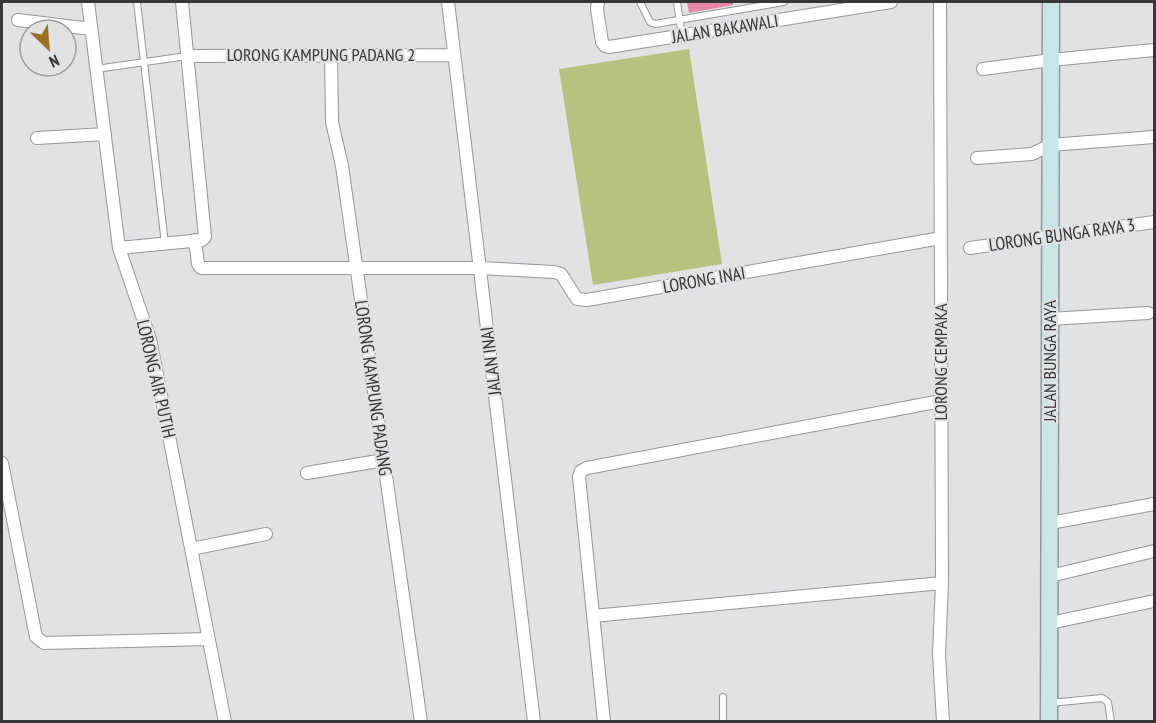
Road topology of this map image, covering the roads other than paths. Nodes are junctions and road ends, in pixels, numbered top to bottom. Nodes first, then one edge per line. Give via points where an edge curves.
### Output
1 (88, 2) edge
2 (137, 2) edge
3 (182, 2) edge
4 (448, 2) edge
5 (598, 2) edge
6 (640, 2) edge
7 (677, 2) edge
8 (780, 2) edge
9 (885, 2) edge
10 (940, 2) edge
11 (1051, 2) edge
12 (680, 20) junction
13 (782, 20) junction
14 (78, 27) edge
15 (91, 29) junction
16 (682, 36) junction
17 (1155, 50) edge
18 (331, 55) junction
19 (454, 55) junction
20 (187, 56) junction
21 (1051, 60) junction
22 (144, 62) junction
23 (96, 69) junction
24 (984, 69) dead end
25 (105, 134) junction
26 (1155, 136) edge
27 (37, 138) dead end
28 (1050, 145) junction
29 (977, 158) dead end
30 (1155, 222) edge
31 (1050, 237) junction
32 (941, 238) junction
33 (195, 240) junction
34 (165, 244) junction
35 (119, 248) junction
36 (970, 248) dead end
37 (480, 268) junction
38 (357, 270) junction
39 (1148, 313) dead end
40 (1050, 319) junction
41 (941, 401) junction
42 (384, 460) junction
43 (2, 463) edge
44 (306, 473) dead end
45 (1155, 504) edge
46 (1050, 523) junction
47 (266, 534) dead end
48 (191, 549) junction
49 (1155, 550) edge
50 (1050, 576) junction
51 (942, 583) junction
52 (1155, 601) edge
53 (593, 616) junction
54 (1050, 623) junction
55 (209, 639) junction
56 (723, 696) dead end
57 (1049, 703) junction
58 (225, 722) edge
59 (421, 722) edge
60 (534, 722) edge
61 (604, 722) edge
62 (723, 722) edge
63 (943, 722) edge
64 (1049, 722) edge
65 (1111, 722) edge

1 - 15 street, LORONG AIR PUTIH
2 - 22 lane
3 - 20 street
4 - 19 street, JALAN INAI
5 - 16 street, JALAN BAKAWALI via 602,42 607,47
6 - 12 lane via 652,24
7 - 12 lane
8 - 12 lane
8 - 13 lane
9 - 13 street, JALAN BAKAWALI
10 - 32 street, LORONG CEMPAKA
11 - 21 street, JALAN BUNGA RAYA
12 - 16 lane
13 - 16 street, JALAN BAKAWALI
14 - 15 street
15 - 23 street, LORONG AIR PUTIH
17 - 21 street
18 - 19 street, LORONG KAMPUNG PADANG 2
18 - 20 street, LORONG KAMPUNG PADANG 2
18 - 38 street, LORONG KAMPUNG PADANG via 332,122
19 - 37 street, JALAN INAI
20 - 22 lane
20 - 33 street via 206,236
21 - 24 street
21 - 28 street, JALAN BUNGA RAYA
22 - 23 lane
22 - 34 lane
23 - 25 street, LORONG AIR PUTIH
25 - 27 street
25 - 35 street, LORONG AIR PUTIH
26 - 28 street
28 - 29 street via 1032,154
28 - 31 street, JALAN BUNGA RAYA
30 - 31 street, LORONG BUNGA RAYA 3
31 - 36 street, LORONG BUNGA RAYA 3
31 - 40 street, JALAN BUNGA RAYA
32 - 37 street, LORONG INAI via 587,300 578,299 558,272
32 - 41 street, LORONG CEMPAKA
33 - 34 street
33 - 38 street via 201,268
34 - 35 street
35 - 48 street, LORONG AIR PUTIH via 150,339
37 - 38 street
37 - 60 street, JALAN INAI
38 - 42 street, LORONG KAMPUNG PADANG
39 - 40 street
40 - 46 street, JALAN BUNGA RAYA
41 - 51 street, LORONG CEMPAKA
41 - 53 street via 584,469 579,477
42 - 44 street
42 - 59 street, LORONG KAMPUNG PADANG
43 - 55 street via 39,641 44,644
45 - 46 street
46 - 50 street, JALAN BUNGA RAYA
47 - 48 street
48 - 55 street, LORONG AIR PUTIH
49 - 50 street
50 - 54 street, JALAN BUNGA RAYA
51 - 53 street
51 - 63 street, LORONG CEMPAKA via 939,654
52 - 54 street
53 - 61 street
54 - 57 street, JALAN BUNGA RAYA
55 - 58 street, LORONG AIR PUTIH
56 - 62 lane
57 - 64 street, JALAN BUNGA RAYA
57 - 65 lane via 1102,698 1108,702

